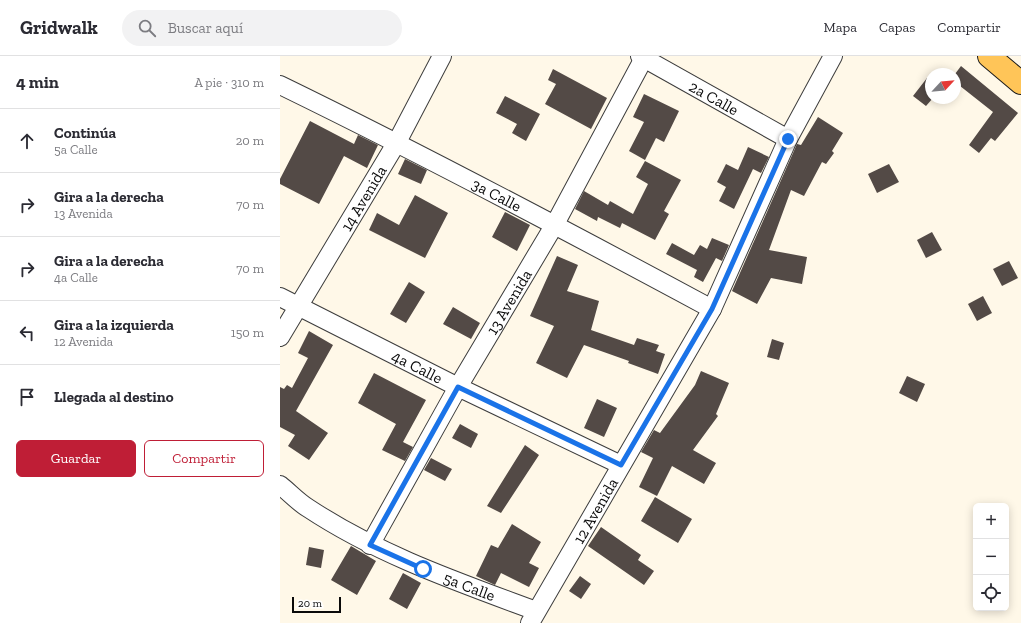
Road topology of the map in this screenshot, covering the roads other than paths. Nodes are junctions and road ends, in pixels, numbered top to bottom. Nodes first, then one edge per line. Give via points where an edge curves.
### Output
1 (442, 56) edge
2 (834, 56) edge
3 (989, 56) edge
4 (642, 57) edge
5 (1021, 83) edge
6 (280, 85) edge
7 (788, 139) junction
8 (397, 142) junction
9 (555, 224) junction
10 (280, 297) edge
11 (298, 306) junction
12 (712, 309) junction
13 (280, 337) edge
14 (458, 387) junction
15 (621, 465) junction
16 (280, 484) edge
17 (370, 545) junction
18 (533, 617) edge

1 - 8 street, 14 Avenida
2 - 7 street, 12 Avenida
3 - 5 main road
4 - 7 street, 2a Calle
4 - 9 street, 13 Avenida
6 - 8 street, 3a Calle
7 - 12 street, 12 Avenida
8 - 9 street, 3a Calle
8 - 11 street, 14 Avenida
9 - 12 street, 3a Calle
9 - 14 street, 13 Avenida
10 - 11 street, 4a Calle
11 - 13 street, 14 Avenida
11 - 14 street, 4a Calle
12 - 15 street, 12 Avenida
14 - 15 street, 4a Calle
14 - 17 street, 13 Avenida
15 - 18 street, 12 Avenida
16 - 17 street, 5a Calle via 306,508
17 - 18 street, 5a Calle

